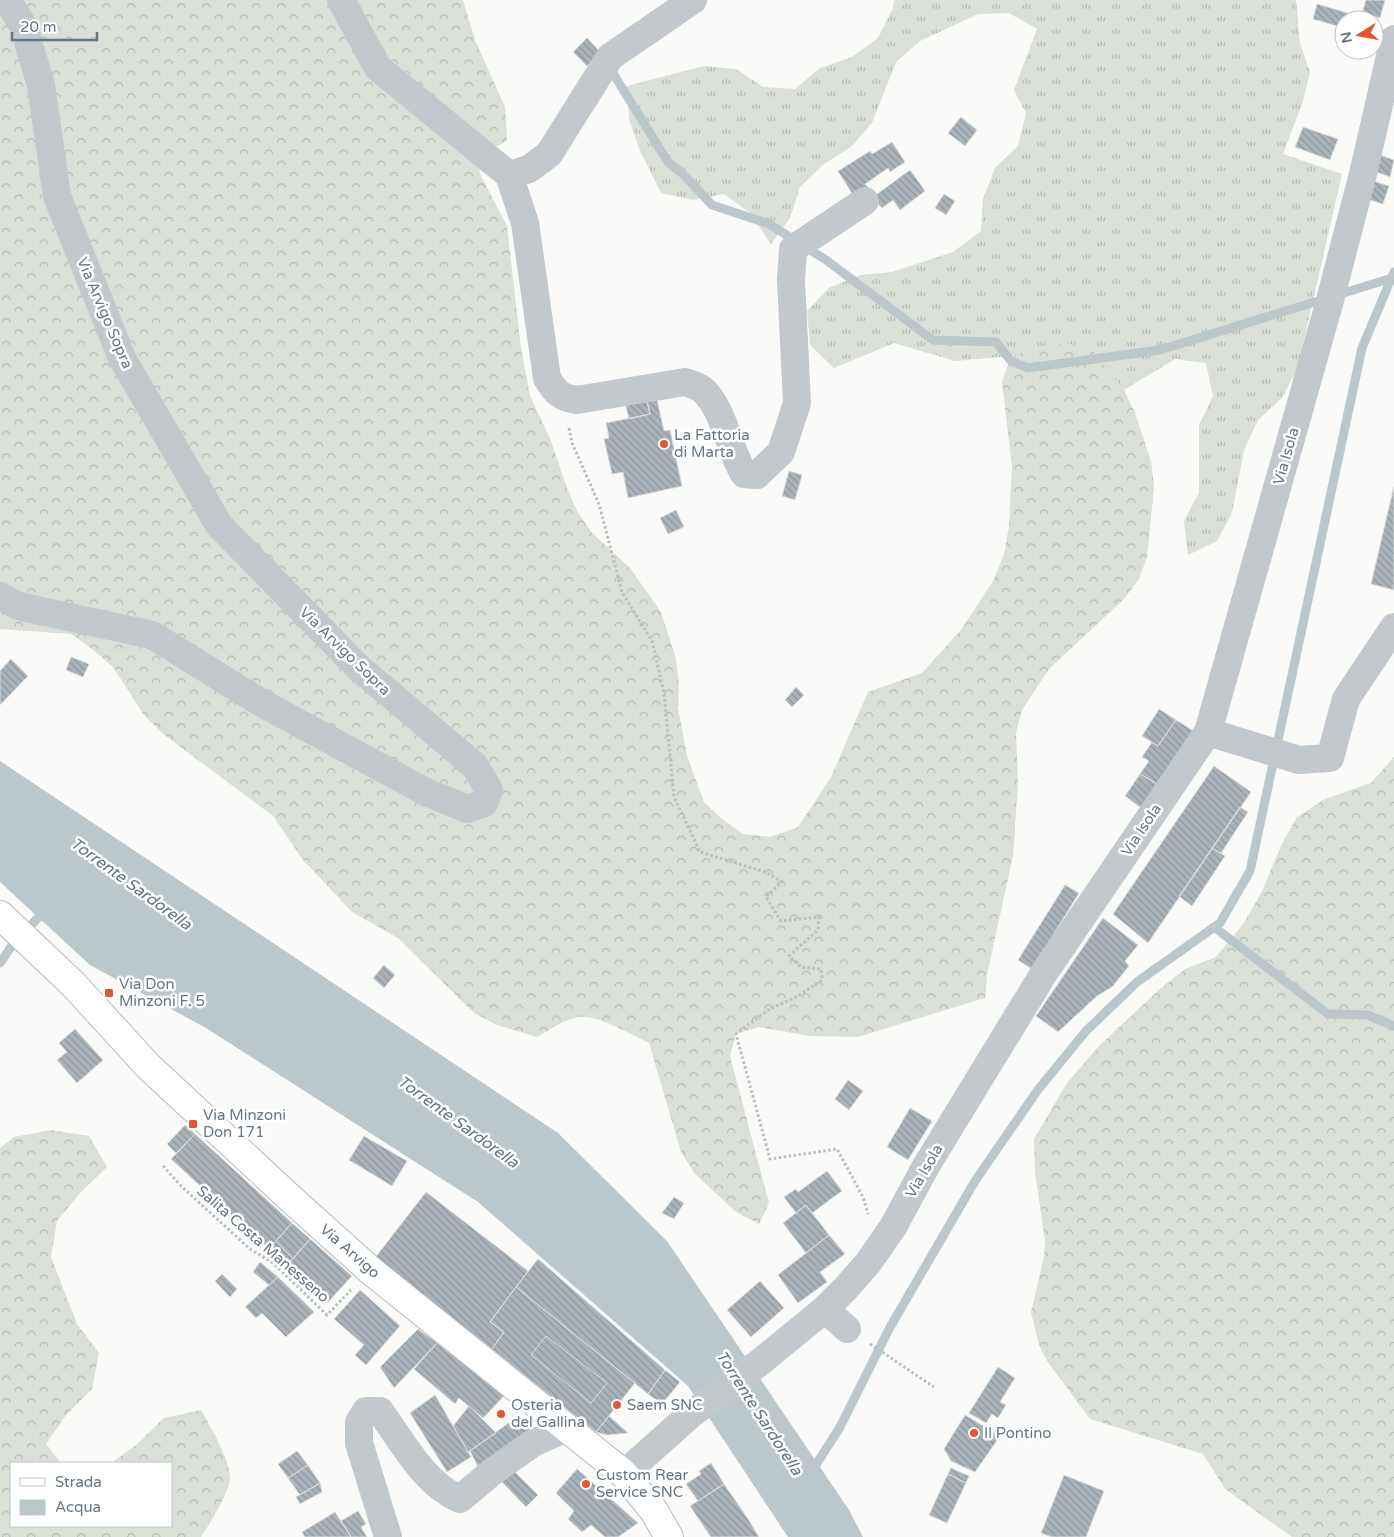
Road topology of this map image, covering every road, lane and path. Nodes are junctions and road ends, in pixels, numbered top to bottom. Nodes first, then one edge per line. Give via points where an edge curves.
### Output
1 (7, 0) edge
2 (341, 0) edge
3 (693, 0) edge
4 (1394, 39) edge
5 (509, 175) junction
6 (865, 201) dead end
7 (563, 398) junction
8 (0, 596) edge
9 (1394, 627) edge
10 (1208, 732) junction
11 (0, 915) edge
12 (163, 1166) dead end
13 (870, 1222) dead end
14 (370, 1270) junction
15 (825, 1309) junction
16 (847, 1329) joint
17 (934, 1387) dead end
18 (567, 1428) junction
19 (624, 1474) junction
20 (388, 1537) edge
21 (669, 1537) edge

1 - 8 street, Via Arvigo Sopra via 23,25 41,85 58,196 122,358 219,525 359,668 476,766 489,790 484,803 467,809 426,792 260,702 152,634 18,606
2 - 5 street via 378,68
3 - 5 street via 610,57 549,154 529,169
4 - 10 street, Via Isola via 1329,304
5 - 7 street via 525,224 547,378
6 - 7 street via 794,249 790,280 797,403 781,452 758,475 744,474 714,403 701,388 685,382 577,400
7 - 13 path via 572,443 599,504 622,592 652,641 664,693 674,797 700,852 764,872 782,882 766,896 781,921 819,917 818,930 789,956 801,967 821,969 822,980 768,1010 736,1034 770,1159 837,1149 863,1197
9 - 10 street via 1346,699 1330,758 1299,760
10 - 15 street, Via Isola via 1044,973 926,1166 893,1227 868,1263
11 - 14 main road, Via Arvigo via 73,984 148,1066
12 - 14 path, Salita Costa Manesseno via 250,1249 273,1264 327,1315
14 - 18 main road, Via Arvigo
15 - 16 street
15 - 19 street, Via Isola via 690,1415
16 - 17 path
18 - 19 main road, Via Arvigo
18 - 20 street via 533,1443 460,1499 449,1494 424,1471 380,1411 366,1411 360,1422 359,1443
19 - 21 main road, Via Arvigo via 654,1510

